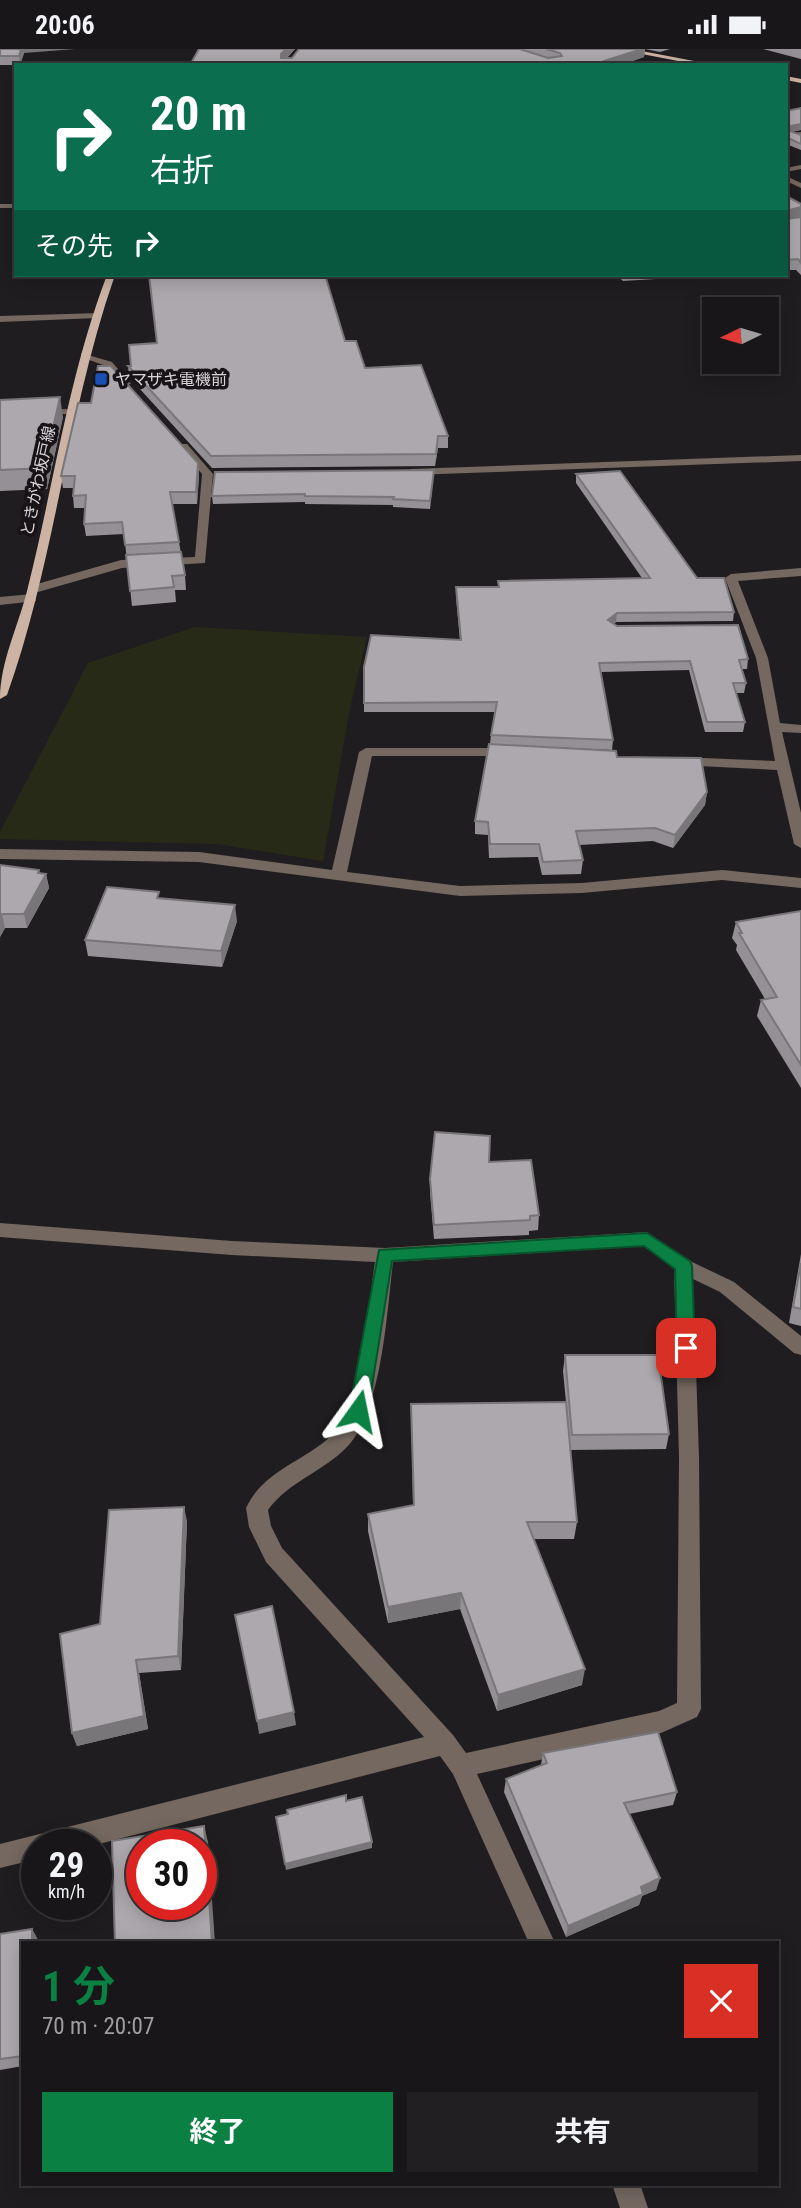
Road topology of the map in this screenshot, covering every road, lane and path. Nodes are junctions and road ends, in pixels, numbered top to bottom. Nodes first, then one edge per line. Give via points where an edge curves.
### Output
1 (619, 49) edge
2 (700, 63) edge
3 (801, 76) edge
4 (789, 79) edge
5 (801, 81) edge
6 (110, 277) edge
7 (97, 315) junction
8 (0, 319) edge
9 (84, 355) junction
10 (136, 394) edge
11 (70, 411) junction
12 (0, 413) edge
13 (172, 434) edge
14 (801, 458) edge
15 (401, 472) edge
16 (208, 474) junction
17 (222, 474) edge
18 (801, 572) edge
19 (33, 593) junction
20 (0, 601) edge
21 (16, 656) junction
22 (0, 657) edge
23 (0, 695) edge
24 (774, 727) junction
25 (801, 729) edge
26 (521, 753) edge
27 (659, 759) edge
28 (783, 766) junction
29 (801, 844) edge
30 (0, 854) edge
31 (338, 877) junction
32 (801, 883) edge
33 (0, 1230) edge
34 (385, 1255) junction
35 (684, 1266) junction
36 (801, 1347) edge
37 (444, 1743) junction
38 (461, 1766) junction
39 (108, 1829) edge
40 (21, 1851) edge
41 (0, 1856) edge
42 (541, 1941) edge
43 (627, 2186) edge
44 (634, 2208) edge

1 - 2 main road
3 - 4 street
4 - 5 main road
6 - 7 main road, ときがわ坂戸線
7 - 8 street
7 - 9 main road, ときがわ坂戸線
9 - 10 street via 109,365
9 - 11 main road, ときがわ坂戸線
11 - 12 street
11 - 19 main road, ときがわ坂戸線
13 - 16 street
14 - 15 street
16 - 17 street
16 - 19 street via 201,560 121,564
18 - 24 street via 731,577 744,628 761,658
19 - 20 street
19 - 21 main road, ときがわ坂戸線
21 - 22 street
21 - 23 main road, ときがわ坂戸線
24 - 25 street
24 - 28 street
26 - 31 street via 366,753
27 - 28 street
28 - 29 street
30 - 31 street via 199,857
31 - 32 street via 460,891 582,888 722,876
33 - 34 street
34 - 35 street via 647,1240
34 - 37 street via 363,1397 354,1424 341,1441 290,1472 257,1508 260,1527 274,1555
35 - 36 street via 727,1287
35 - 38 street via 689,1709 661,1722
37 - 38 street
37 - 39 street
38 - 42 street
40 - 41 street
43 - 44 street

